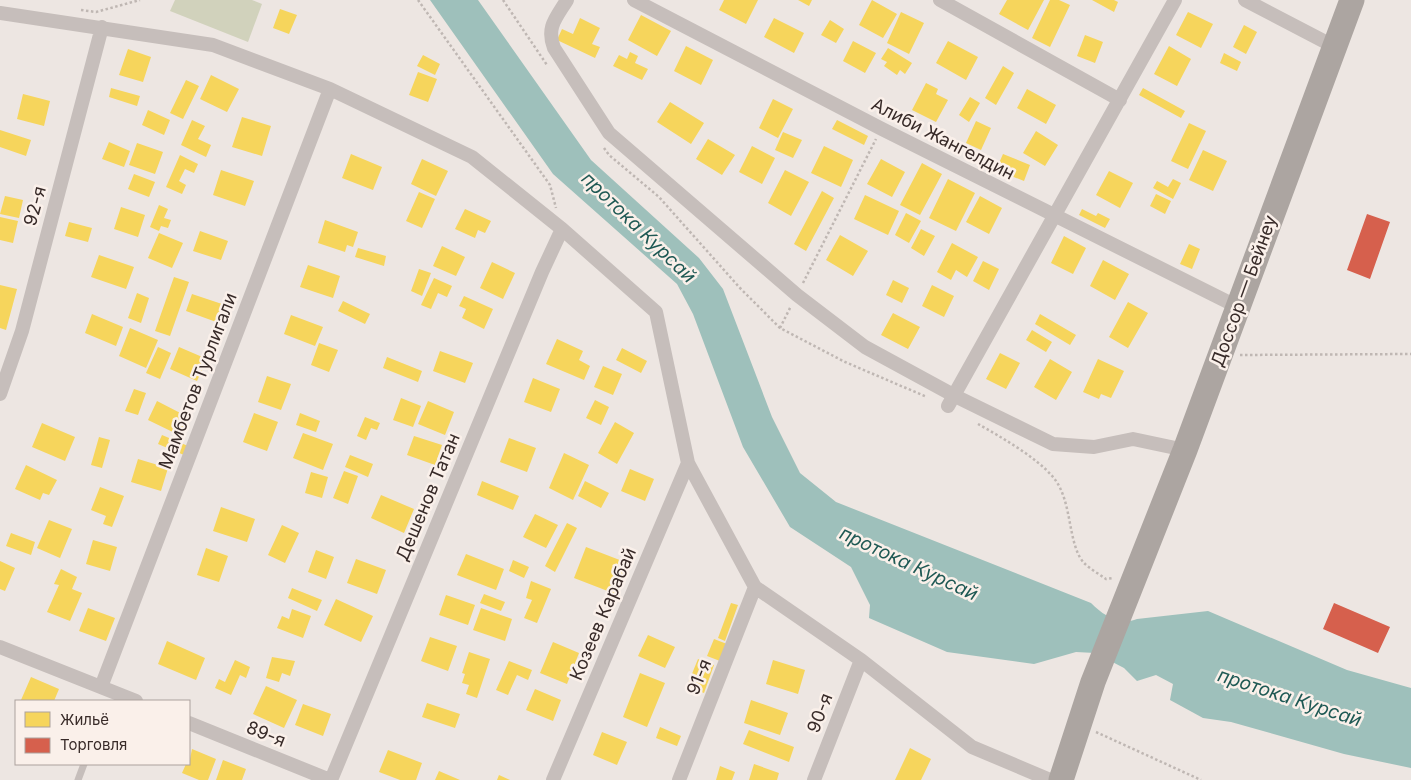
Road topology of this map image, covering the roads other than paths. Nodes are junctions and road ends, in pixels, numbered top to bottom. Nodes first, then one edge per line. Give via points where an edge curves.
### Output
1 (567, 0) edge
2 (634, 0) edge
3 (940, 0) edge
4 (1175, 0) edge
5 (1245, 0) edge
6 (1352, 0) edge
7 (0, 12) edge
8 (102, 27) junction
9 (1334, 47) junction
10 (330, 89) junction
11 (1120, 100) junction
12 (1055, 216) junction
13 (562, 229) junction
14 (1238, 307) junction
15 (0, 394) edge
16 (952, 401) junction
17 (1185, 450) junction
18 (688, 463) junction
19 (755, 587) junction
20 (0, 647) edge
21 (861, 660) junction
22 (108, 694) edge
23 (132, 700) edge
24 (190, 723) edge
25 (84, 765) edge
26 (78, 780) edge
27 (330, 780) edge
28 (553, 780) edge
29 (679, 780) edge
30 (814, 780) edge
31 (1050, 780) edge
32 (1061, 780) edge

1 - 16 street via 549,36 609,133 796,295 865,347
2 - 12 street, Алиби Жангелдин
3 - 11 street
4 - 11 street
5 - 9 street
6 - 9 highway, Доссор — Бейнеу
7 - 8 street
8 - 10 street via 213,45
8 - 15 street, 92-я via 22,330
9 - 14 highway, Доссор — Бейнеу
10 - 13 street via 472,157
10 - 22 street, Мамбетов Турлигали
11 - 12 street
12 - 14 street, Алиби Жангелдин
12 - 16 street
13 - 18 street via 656,312
13 - 27 street, Дешенов Татан
14 - 17 highway, Доссор — Бейнеу
16 - 17 street via 1053,444 1094,447 1133,439
17 - 32 highway, Доссор — Бейнеу via 1093,682
18 - 19 street
18 - 28 street, Козеев Карабай
19 - 21 street
19 - 29 street, 91-я
20 - 22 street
21 - 30 street, 90-я
21 - 31 street via 972,747
22 - 23 street
24 - 27 street, 89-я
25 - 26 lane

